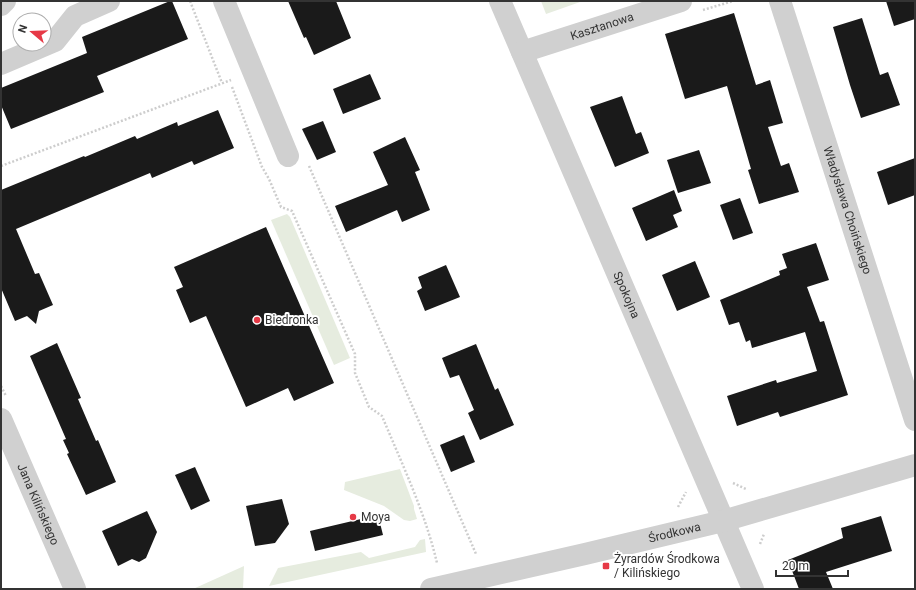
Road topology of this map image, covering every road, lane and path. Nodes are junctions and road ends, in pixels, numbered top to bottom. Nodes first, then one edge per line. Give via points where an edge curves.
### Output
1 (5, 1) edge
2 (109, 1) edge
3 (190, 1) edge
4 (224, 1) edge
5 (500, 1) edge
6 (681, 1) edge
7 (780, 1) edge
8 (1, 5) edge
9 (522, 52) junction
10 (1, 64) edge
11 (253, 72) junction
12 (230, 80) junction
13 (222, 83) junction
14 (288, 156) joint
15 (1, 166) edge
16 (1, 419) edge
17 (915, 420) edge
18 (915, 465) edge
19 (686, 491) dead end
20 (675, 509) dead end
21 (723, 521) junction
22 (477, 557) dead end
23 (438, 565) dead end
24 (75, 589) edge
25 (431, 589) edge
26 (753, 589) edge

1 - 8 street
2 - 10 street via 75,16 55,42
3 - 13 path
4 - 11 street
5 - 9 street, Spokojna
6 - 9 street, Kasztanowa
7 - 17 street, Władysława Choińskiego
9 - 21 street, Spokojna
11 - 12 path
11 - 14 street
12 - 13 path
12 - 23 path via 262,168 281,207 292,211 355,354 356,373 369,407 382,416 422,512
13 - 15 path
14 - 22 path via 302,149
16 - 24 street, Jana Kilińskiego
18 - 21 street, Środkowa
19 - 20 path via 680,506
21 - 25 street, Środkowa
21 - 26 street, Spokojna

